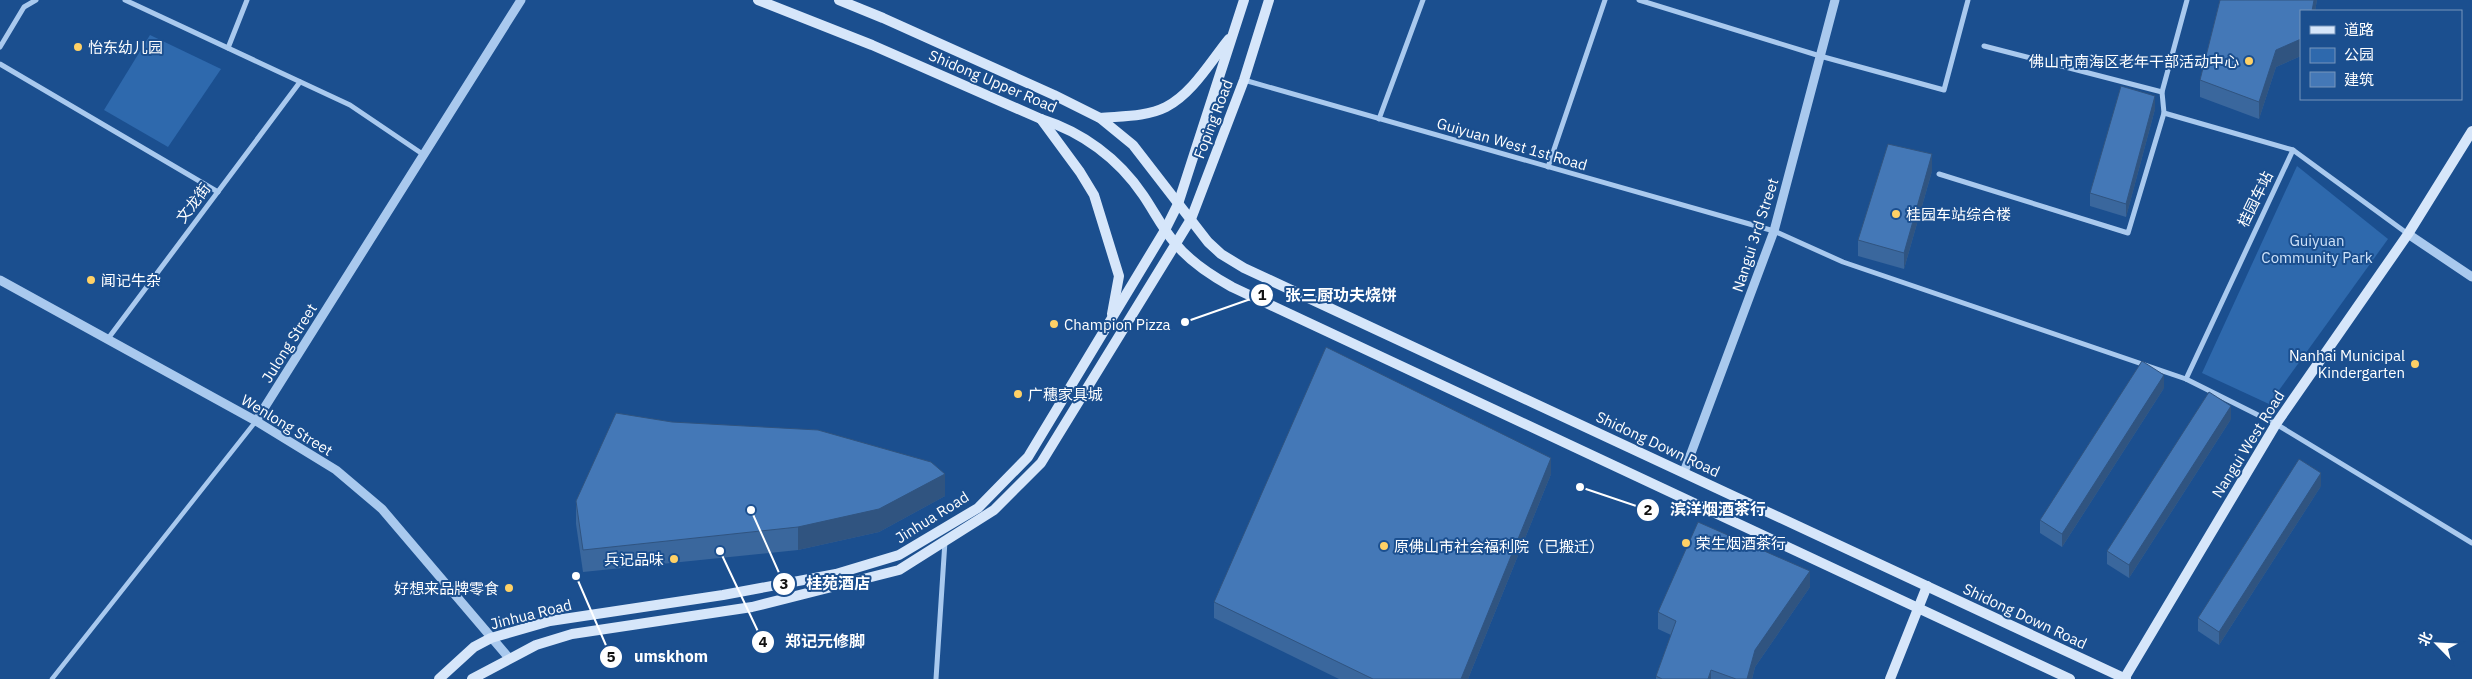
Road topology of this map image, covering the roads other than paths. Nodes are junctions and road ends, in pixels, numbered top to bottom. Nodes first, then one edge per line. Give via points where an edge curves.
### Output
1 (36, 0) edge
2 (125, 0) edge
3 (247, 0) edge
4 (521, 0) edge
5 (758, 0) edge
6 (839, 0) edge
7 (1244, 0) edge
8 (1269, 0) edge
9 (1423, 0) edge
10 (1605, 0) edge
11 (1639, 0) edge
12 (1835, 0) edge
13 (1968, 0) edge
14 (2188, 0) edge
15 (1233, 34) junction
16 (1984, 46) dead end
17 (0, 47) edge
18 (228, 48) junction
19 (1820, 56) junction
20 (0, 64) edge
21 (1244, 80) junction
22 (300, 82) junction
23 (2162, 92) junction
24 (2164, 114) junction
25 (1100, 118) junction
26 (1040, 119) junction
27 (1380, 119) junction
28 (2472, 130) edge
29 (2293, 150) junction
30 (424, 155) junction
31 (1548, 167) junction
32 (1939, 174) dead end
33 (218, 192) junction
34 (1178, 204) junction
35 (1191, 220) junction
36 (1165, 230) junction
37 (1774, 231) junction
38 (2408, 234) junction
39 (1175, 244) junction
40 (2472, 277) edge
41 (0, 280) edge
42 (1110, 322) junction
43 (107, 340) junction
44 (2186, 379) junction
45 (256, 421) junction
46 (2276, 424) junction
47 (1684, 472) junction
48 (945, 541) junction
49 (2472, 543) edge
50 (1927, 586) junction
51 (1917, 608) junction
52 (491, 638) junction
53 (509, 658) junction
54 (52, 679) edge
55 (439, 679) edge
56 (472, 679) edge
57 (936, 679) edge
58 (1890, 679) edge
59 (2070, 679) edge
60 (2125, 679) edge

1 - 17 street via 24,7
2 - 18 street
3 - 18 street
4 - 30 street, Julong Street
5 - 26 main road, Shidong Upper Road via 872,45
6 - 25 main road, Shidong Upper Road
7 - 15 main road, Foping Road
8 - 21 main road, Foping Road
9 - 27 street
10 - 31 street
11 - 19 street
12 - 19 street, Nangui 3rd Street
13 - 19 street via 1944,90
14 - 23 street
15 - 25 main road via 1182,96 1165,108 1143,114
15 - 34 main road, Foping Road
16 - 23 street
18 - 22 street
19 - 37 street, Nangui 3rd Street
20 - 33 street
21 - 27 street, Guiyuan West 1st Road
21 - 35 main road, Foping Road
22 - 30 street via 350,105
22 - 33 street, 文龙街
23 - 24 street
24 - 29 street
24 - 32 street via 2128,233
25 - 34 main road, Shidong Upper Road via 1133,145 1153,167
26 - 36 main road, Shidong Upper Road via 1062,126 1095,144 1142,193
26 - 42 main road via 1094,195 1108,235 1119,276
27 - 31 street, Guiyuan West 1st Road
28 - 38 main road, Nangui West Road
29 - 38 street
29 - 44 street, 桂园车站
30 - 45 street, Julong Street
31 - 37 street, Guiyuan West 1st Road
33 - 43 street, 文龙街
34 - 35 main road, Shidong Upper Road
34 - 36 main road, Foping Road
35 - 39 main road, Foping Road
35 - 47 main road, Shidong Down Road via 1221,254 1244,268
36 - 39 main road, Shidong Upper Road
36 - 42 main road, Jinhua Road
37 - 44 street, Guiyuan West 1st Road via 1843,262
37 - 47 street, Nangui 3rd Street
38 - 40 street
38 - 46 main road, Nangui West Road
39 - 48 main road, Jinhua Road via 1041,463 994,510
39 - 51 main road via 1211,276 1232,287
41 - 43 street, Wenlong Street
42 - 52 main road, Jinhua Road via 1028,456 978,508 899,555 836,574 550,621
43 - 45 street, Wenlong Street
44 - 46 street, Guiyuan West 1st Road
45 - 52 street, Wenlong Street via 336,470 382,509
45 - 54 street, Julong Street
46 - 49 street, Guiyuan West 1st Road
46 - 60 main road, Nangui West Road
47 - 50 main road, Shidong Down Road
48 - 53 main road, Jinhua Road via 899,570 874,577 752,607 572,634 536,645
48 - 57 street
50 - 51 main road
50 - 60 main road, Shidong Down Road
51 - 58 main road
51 - 59 main road
52 - 53 street, Wenlong Street
52 - 55 main road, Jinhua Road via 474,647
53 - 56 main road, Jinhua Road

